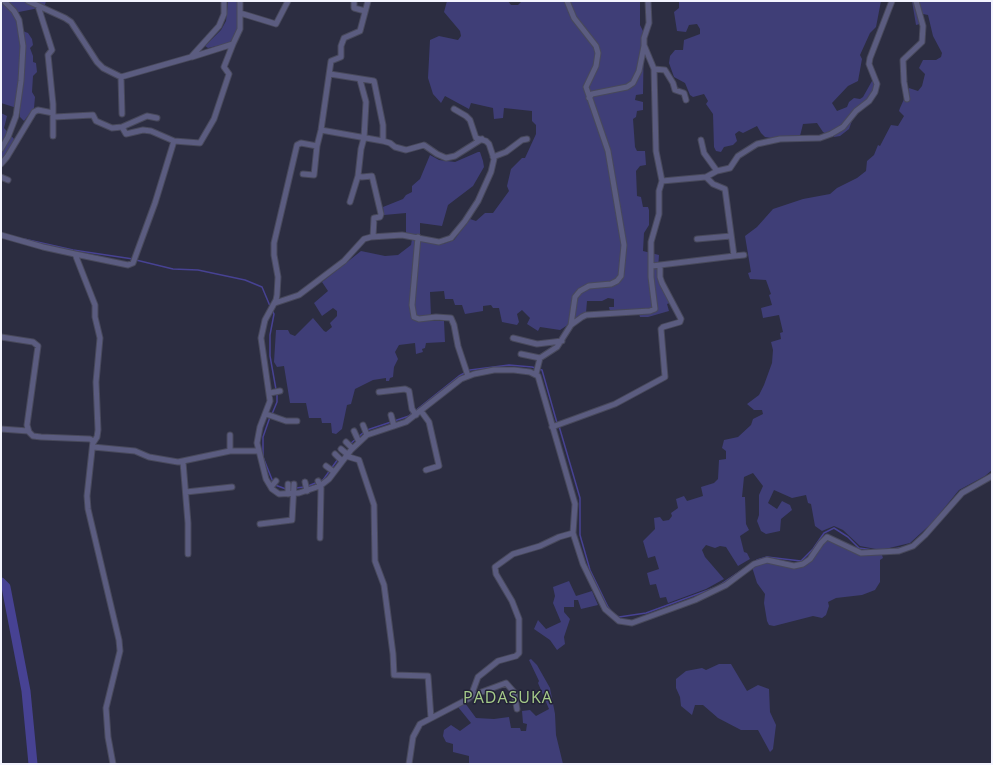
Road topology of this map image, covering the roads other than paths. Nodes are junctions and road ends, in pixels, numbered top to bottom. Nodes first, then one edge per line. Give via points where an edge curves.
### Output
1 (28, 1) edge
2 (224, 1) edge
3 (240, 1) edge
4 (288, 1) edge
5 (354, 1) edge
6 (368, 1) edge
7 (567, 1) edge
8 (648, 1) edge
9 (892, 1) edge
10 (916, 1) edge
11 (6, 2) edge
12 (38, 6) junction
13 (365, 11) junction
14 (240, 13) junction
15 (233, 44) junction
16 (644, 45) junction
17 (192, 57) junction
18 (654, 69) junction
19 (330, 74) junction
20 (121, 77) junction
21 (360, 80) junction
22 (589, 98) junction
23 (907, 99) dead end
24 (686, 100) dead end
25 (454, 109) dead end
26 (122, 114) dead end
27 (53, 115) junction
28 (157, 118) dead end
29 (122, 127) junction
30 (321, 130) junction
31 (53, 136) dead end
32 (364, 138) junction
33 (482, 139) junction
34 (526, 139) dead end
35 (701, 140) dead end
36 (174, 141) junction
37 (384, 141) junction
38 (317, 146) junction
39 (1, 149) edge
40 (493, 157) junction
41 (1, 164) edge
42 (717, 171) junction
43 (303, 174) dead end
44 (1, 176) edge
45 (358, 176) junction
46 (706, 176) junction
47 (8, 180) dead end
48 (662, 181) junction
49 (350, 202) dead end
50 (1, 235) edge
51 (731, 236) junction
52 (373, 237) junction
53 (418, 237) junction
54 (697, 239) dead end
55 (75, 254) junction
56 (744, 254) dead end
57 (734, 256) junction
58 (652, 266) junction
59 (660, 266) junction
60 (273, 304) junction
61 (571, 326) junction
62 (1, 337) edge
63 (513, 338) dead end
64 (562, 341) junction
65 (521, 354) dead end
66 (540, 358) junction
67 (466, 373) junction
68 (537, 373) junction
69 (379, 392) dead end
70 (421, 411) junction
71 (414, 412) junction
72 (269, 415) junction
73 (296, 421) dead end
74 (553, 426) junction
75 (1, 429) edge
76 (28, 431) junction
77 (230, 435) dead end
78 (93, 445) junction
79 (230, 451) junction
80 (259, 451) junction
81 (344, 452) junction
82 (183, 462) junction
83 (426, 470) dead end
84 (992, 476) edge
85 (319, 484) junction
86 (232, 487) dead end
87 (291, 488) junction
88 (186, 492) junction
89 (260, 524) dead end
90 (573, 533) junction
91 (320, 538) dead end
92 (188, 554) dead end
93 (471, 696) junction
94 (517, 710) dead end
95 (431, 718) junction
96 (113, 764) edge
97 (409, 764) edge

1 - 12 street
2 - 17 street via 224,14 219,26
3 - 14 street
4 - 14 street via 276,24
5 - 13 street via 354,8
6 - 13 street
7 - 22 street via 574,18 593,42 598,53 596,66 586,87
8 - 16 street via 649,23
9 - 42 street via 870,58 869,64 876,78 877,88 866,104 835,132 820,138 757,144 738,156 732,167
10 - 23 street via 922,26 922,42 903,60
11 - 39 street via 19,20 23,46 16,116
12 - 20 street via 71,22 97,62
12 - 27 street via 52,50 48,55
13 - 19 street via 360,31 344,38 341,57 331,61
14 - 15 street via 240,28
15 - 17 street
15 - 36 street via 224,67 229,74 210,127 200,143
16 - 18 street
16 - 22 street via 640,71 633,83 620,89 592,94
17 - 20 street
18 - 24 street via 665,70 675,90 684,92
18 - 48 street via 656,151
19 - 21 street
19 - 30 street
20 - 26 street
21 - 32 street via 366,102
21 - 37 street via 374,81
22 - 61 street via 608,151 623,239 624,264 622,276 617,281 580,290 575,297
25 - 33 street via 470,120 476,138
27 - 29 street via 93,115 96,121 112,128
27 - 31 street
27 - 41 street via 38,110 34,112
28 - 29 street via 147,116
29 - 36 street via 126,134 151,131
30 - 32 street
30 - 38 street
32 - 37 street
32 - 45 street
33 - 37 street via 455,156 446,158 424,145 406,150
33 - 40 street via 489,144
34 - 40 street
35 - 42 street via 704,153
36 - 55 street via 133,264
38 - 43 street via 314,175
38 - 60 street via 301,142 297,145 274,243 278,277
40 - 53 street via 491,172 482,193 452,238 439,242
42 - 46 street
44 - 47 street
45 - 49 street
45 - 52 street via 372,176 376,192 381,216 374,218
46 - 48 street
46 - 51 street via 713,184 725,189
48 - 58 street via 659,191 659,214 651,242
50 - 55 street
51 - 54 street
51 - 57 street
52 - 53 street
52 - 60 street via 364,239 344,261 299,295
53 - 67 street via 412,305 414,317 451,318
55 - 78 street via 95,305 100,338 96,382 98,430
56 - 57 street
57 - 59 street
58 - 59 street
58 - 61 street via 655,309 586,315
59 - 74 street via 662,283 681,319 680,322 663,326 661,329 665,377 615,404
60 - 72 street via 268,312 261,338 275,392
61 - 64 street
62 - 76 street via 33,342 38,346
63 - 64 street via 531,344
64 - 66 street
65 - 66 street
66 - 68 street
67 - 68 street via 499,370
67 - 70 street
68 - 74 street
69 - 71 street via 408,390
70 - 71 street
70 - 83 street via 429,422 439,466
71 - 81 street via 406,422 392,420 365,430
72 - 73 street via 286,421
72 - 80 street via 258,434
74 - 90 street via 575,499
75 - 76 street
76 - 78 street via 33,436 90,439
77 - 79 street
78 - 82 street
78 - 96 street via 88,508 120,651 106,708
79 - 80 street
79 - 82 street
80 - 87 street via 279,494
81 - 85 street
81 - 95 street via 359,460 374,505 375,561 384,585 394,675 428,676
82 - 88 street
84 - 90 street via 962,493 925,535 913,546 899,552 861,553 827,537 803,564 794,566 767,560 754,564 726,585 695,600 632,623 619,621 605,610 583,564
85 - 87 street
85 - 91 street
86 - 88 street
87 - 89 street via 291,521
88 - 92 street
90 - 93 street via 513,554 496,567 496,574 519,619 519,653 498,661 478,676
93 - 94 street via 506,682 514,692
93 - 95 street
95 - 97 street via 420,724 414,732

